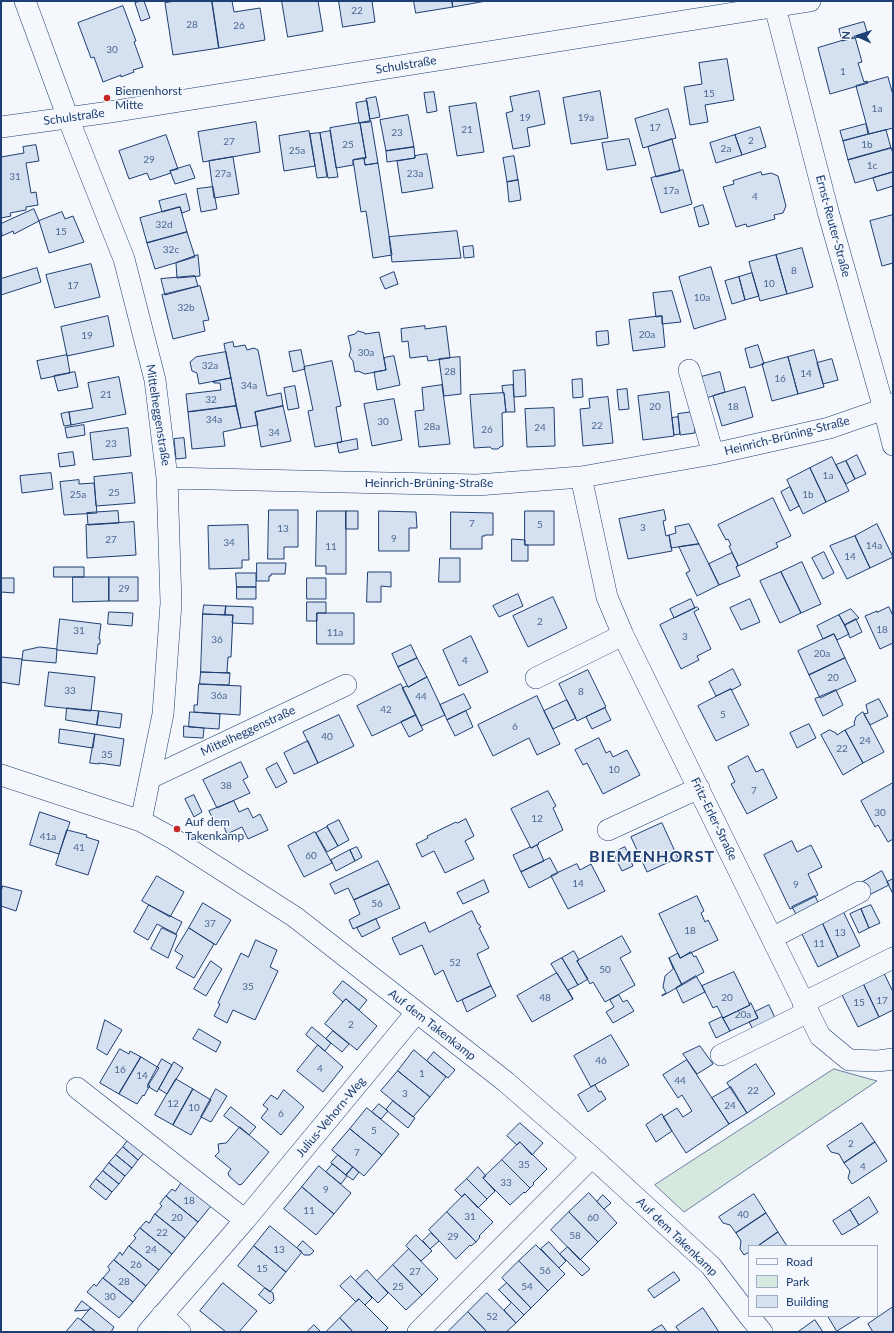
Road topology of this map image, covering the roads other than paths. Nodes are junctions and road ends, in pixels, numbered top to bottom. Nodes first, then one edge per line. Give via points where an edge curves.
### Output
1 (25, 1) edge
2 (810, 1) edge
3 (775, 7) junction
4 (68, 118) junction
5 (1, 127) edge
6 (689, 370) dead end
7 (888, 406) edge
8 (893, 445) edge
9 (713, 454) junction
10 (581, 477) junction
11 (167, 478) junction
12 (623, 635) junction
13 (536, 678) dead end
14 (346, 685) dead end
15 (1, 775) edge
16 (150, 778) junction
17 (699, 788) junction
18 (140, 821) junction
19 (608, 830) dead end
20 (860, 892) dead end
21 (772, 938) junction
22 (893, 958) edge
23 (806, 1007) junction
24 (416, 1013) junction
25 (721, 1055) dead end
26 (893, 1059) edge
27 (77, 1088) dead end
28 (592, 1157) junction
29 (245, 1220) junction
30 (162, 1315) junction
31 (748, 1315) edge
32 (750, 1317) edge
33 (148, 1332) edge
34 (180, 1332) edge
35 (418, 1332) edge
36 (762, 1332) edge

1 - 4 street, Mittelheggenstraße
2 - 3 street, Schulstraße
3 - 4 street, Schulstraße
3 - 7 street, Ernst-Reuter-Straße via 829,216
4 - 5 street, Schulstraße
4 - 11 street, Mittelheggenstraße via 124,259 155,380
6 - 9 street, Heinrich-Brüning-Straße
7 - 8 street, Ernst-Reuter-Straße
7 - 9 street, Heinrich-Brüning-Straße via 829,428
9 - 10 street, Heinrich-Brüning-Straße
10 - 11 street, Heinrich-Brüning-Straße via 477,485
10 - 12 street, Fritz-Erler-Straße via 607,597
11 - 16 street, Mittelheggenstraße via 171,603 163,714
12 - 13 street
12 - 17 street, Fritz-Erler-Straße
14 - 16 street, Mittelheggenstraße
15 - 18 street, Auf dem Takenkamp
16 - 18 street, Mittelheggenstraße
17 - 19 street
17 - 21 street, Fritz-Erler-Straße
18 - 24 street, Auf dem Takenkamp via 172,838 295,917
20 - 21 street
21 - 23 street, Fritz-Erler-Straße
22 - 23 street
23 - 25 street
23 - 26 street, Fritz-Erler-Straße via 820,1036 849,1060
24 - 28 street, Auf dem Takenkamp via 506,1082
24 - 29 street, Julius-Vehorn-Weg
27 - 29 street
28 - 31 street, Auf dem Takenkamp via 710,1266
28 - 35 street
29 - 30 street, Julius-Vehorn-Weg
30 - 33 street, Julius-Vehorn-Weg
30 - 34 street
32 - 36 street, Auf dem Takenkamp

